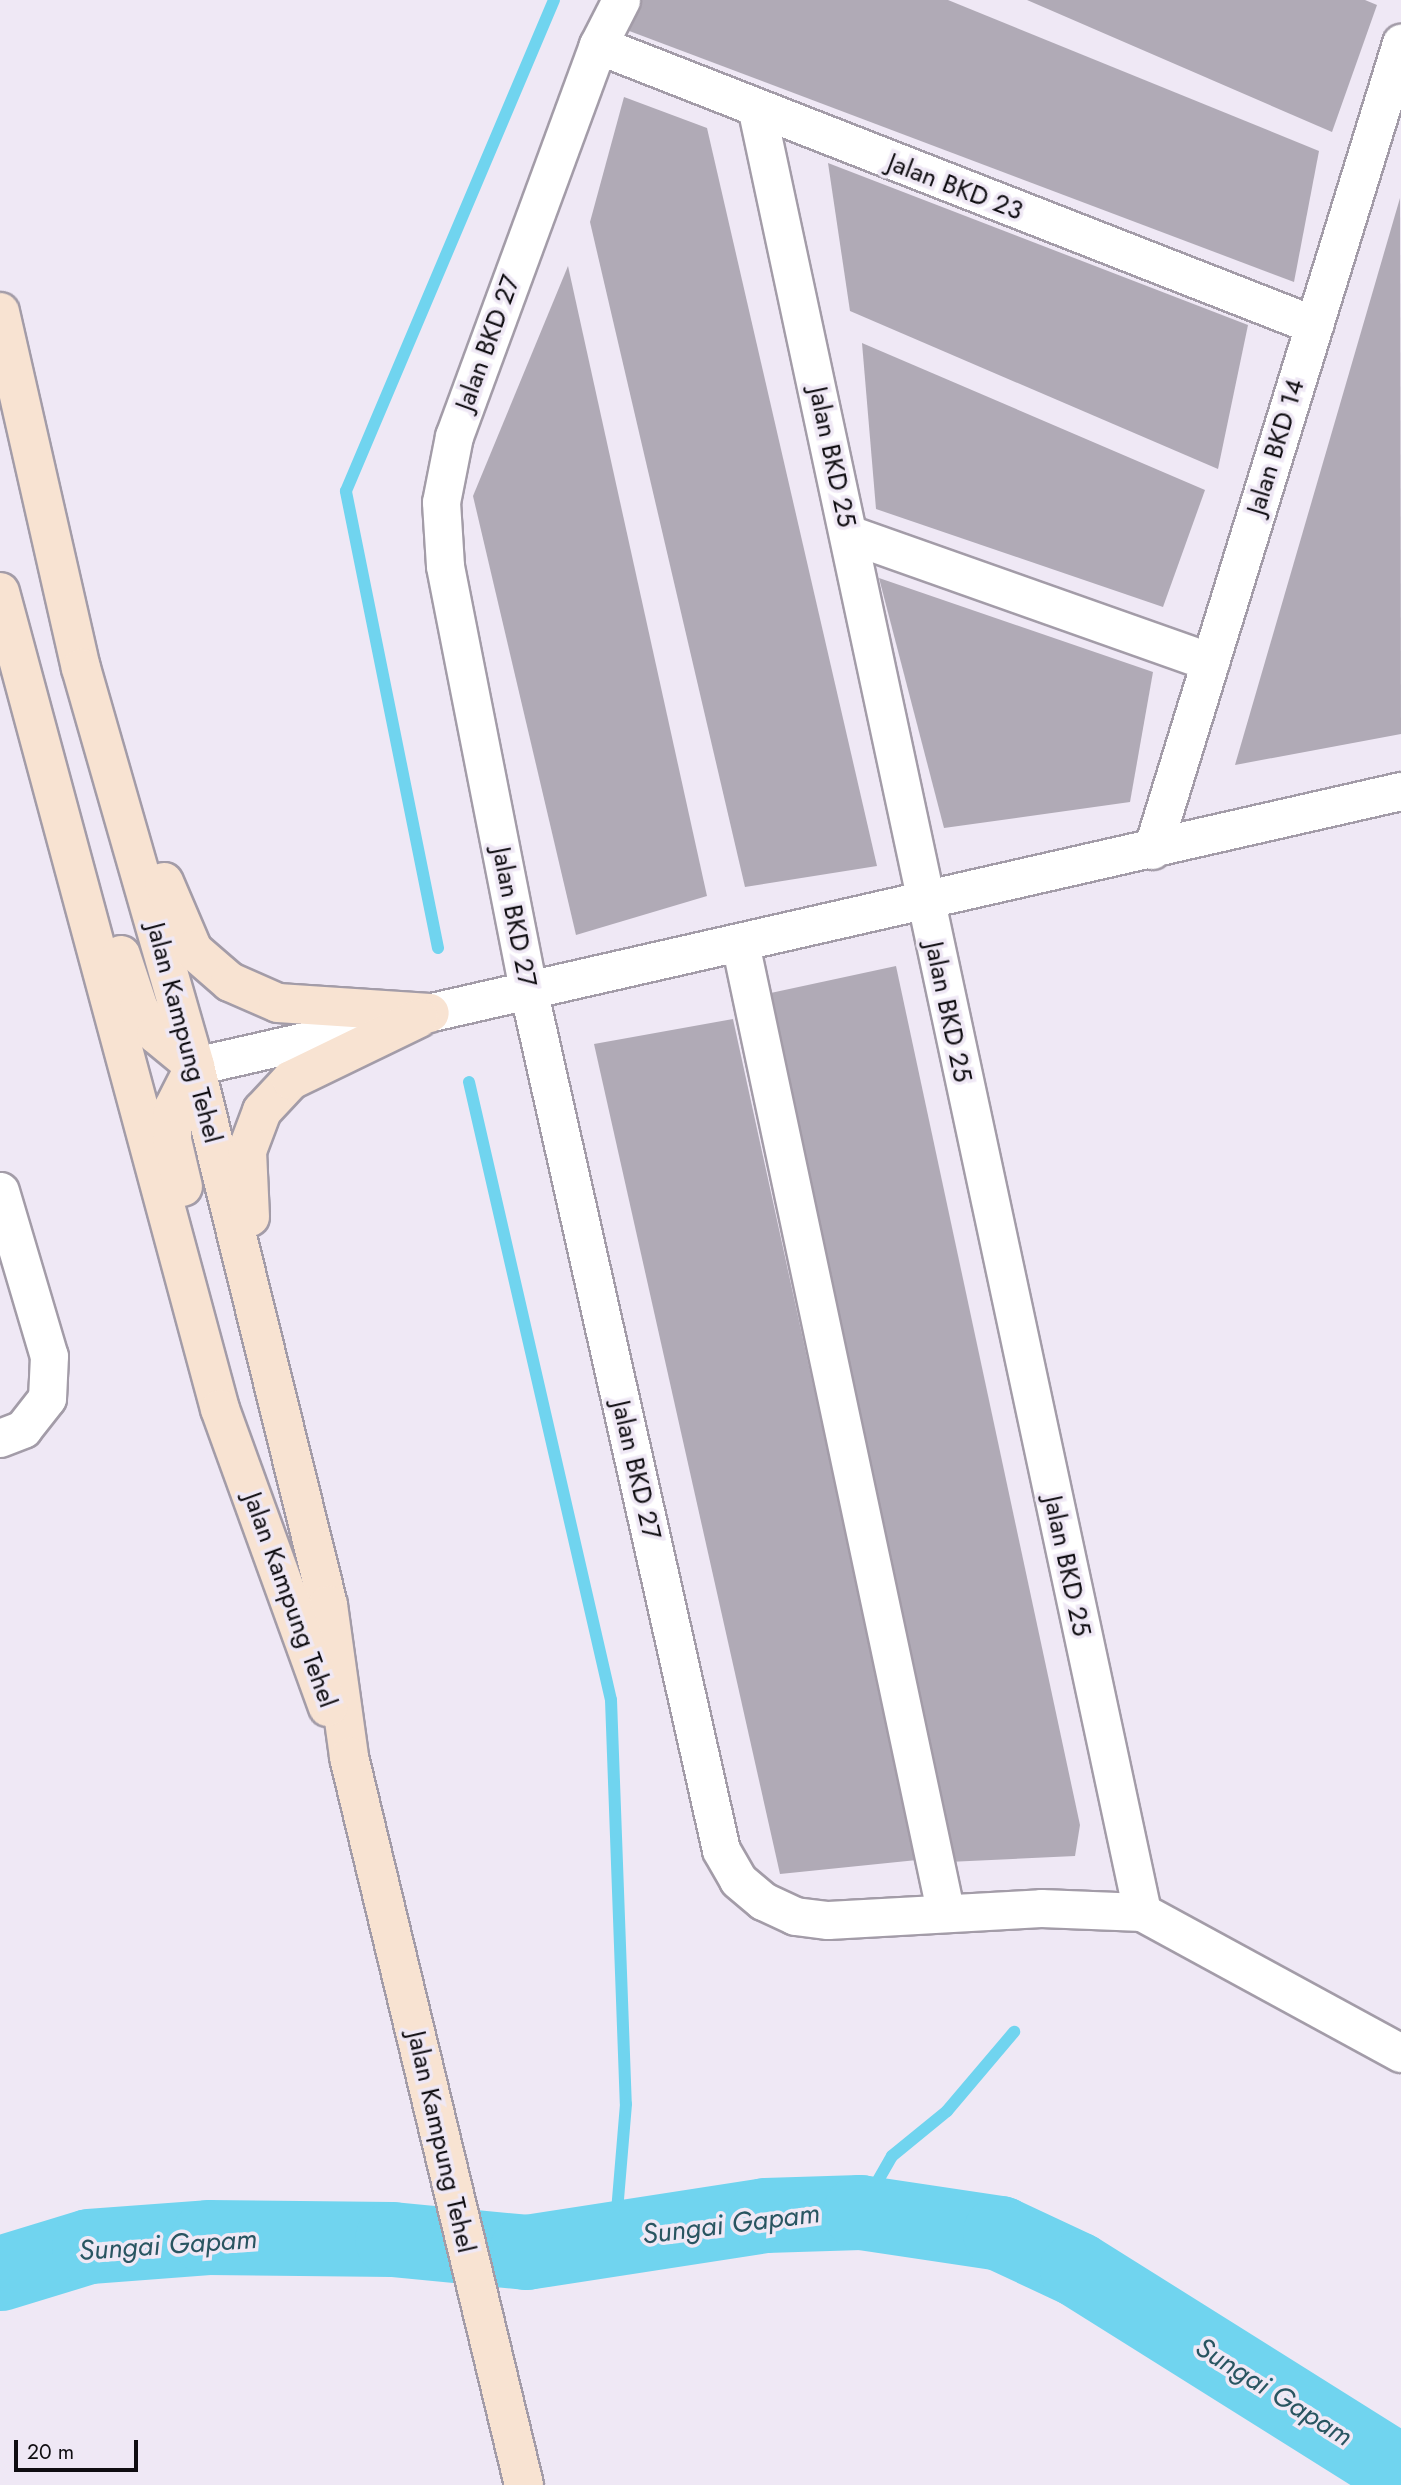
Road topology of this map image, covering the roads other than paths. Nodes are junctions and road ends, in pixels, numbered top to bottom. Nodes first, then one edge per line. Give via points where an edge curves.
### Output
1 (621, 0) edge
2 (1401, 43) edge
3 (597, 45) junction
4 (757, 111) junction
5 (0, 313) edge
6 (1314, 325) junction
7 (849, 534) junction
8 (0, 565) edge
9 (0, 592) edge
10 (1210, 662) junction
11 (81, 668) junction
12 (1401, 791) edge
13 (1152, 850) junction
14 (925, 904) junction
15 (740, 943) junction
16 (529, 993) junction
17 (430, 1013) junction
18 (195, 1066) junction
19 (0, 1191) edge
20 (220, 1409) junction
21 (0, 1438) edge
22 (292, 1455) junction
23 (349, 1757) junction
24 (944, 1910) junction
25 (1142, 1912) junction
26 (1401, 2053) edge
27 (524, 2485) edge

1 - 3 street, Jalan BKD 27
2 - 6 street, Jalan BKD 14
3 - 4 street, Jalan BKD 23
3 - 16 street, Jalan BKD 27 via 454,436 441,502 445,566
4 - 6 street, Jalan BKD 23
4 - 7 street, Jalan BKD 25
5 - 11 main road, Jalan Kampung Tehel
6 - 10 street, Jalan BKD 14
7 - 10 street
7 - 14 street, Jalan BKD 25
8 - 18 main road via 57,720 130,984 156,1034
9 - 20 main road, Jalan Kampung Tehel
10 - 13 street, Jalan BKD 14
11 - 17 main road via 194,950 230,982 278,1003
11 - 18 main road, Jalan Kampung Tehel
12 - 13 street
13 - 14 street
14 - 15 street
14 - 25 street, Jalan BKD 25
15 - 16 street
15 - 24 street
16 - 17 street
16 - 24 street, Jalan BKD 27 via 721,1850 738,1880 763,1901 795,1916 828,1920
17 - 18 street
17 - 22 main road via 291,1080 262,1111 247,1151 248,1209
18 - 20 main road via 173,1109 172,1140 215,1326
18 - 22 main road, Jalan Kampung Tehel
19 - 21 street via 49,1356 47,1398 23,1429
20 - 23 main road, Jalan Kampung Tehel via 308,1657
22 - 23 main road, Jalan Kampung Tehel via 328,1605
23 - 27 main road, Jalan Kampung Tehel
24 - 25 street, Jalan BKD 27
25 - 26 street

